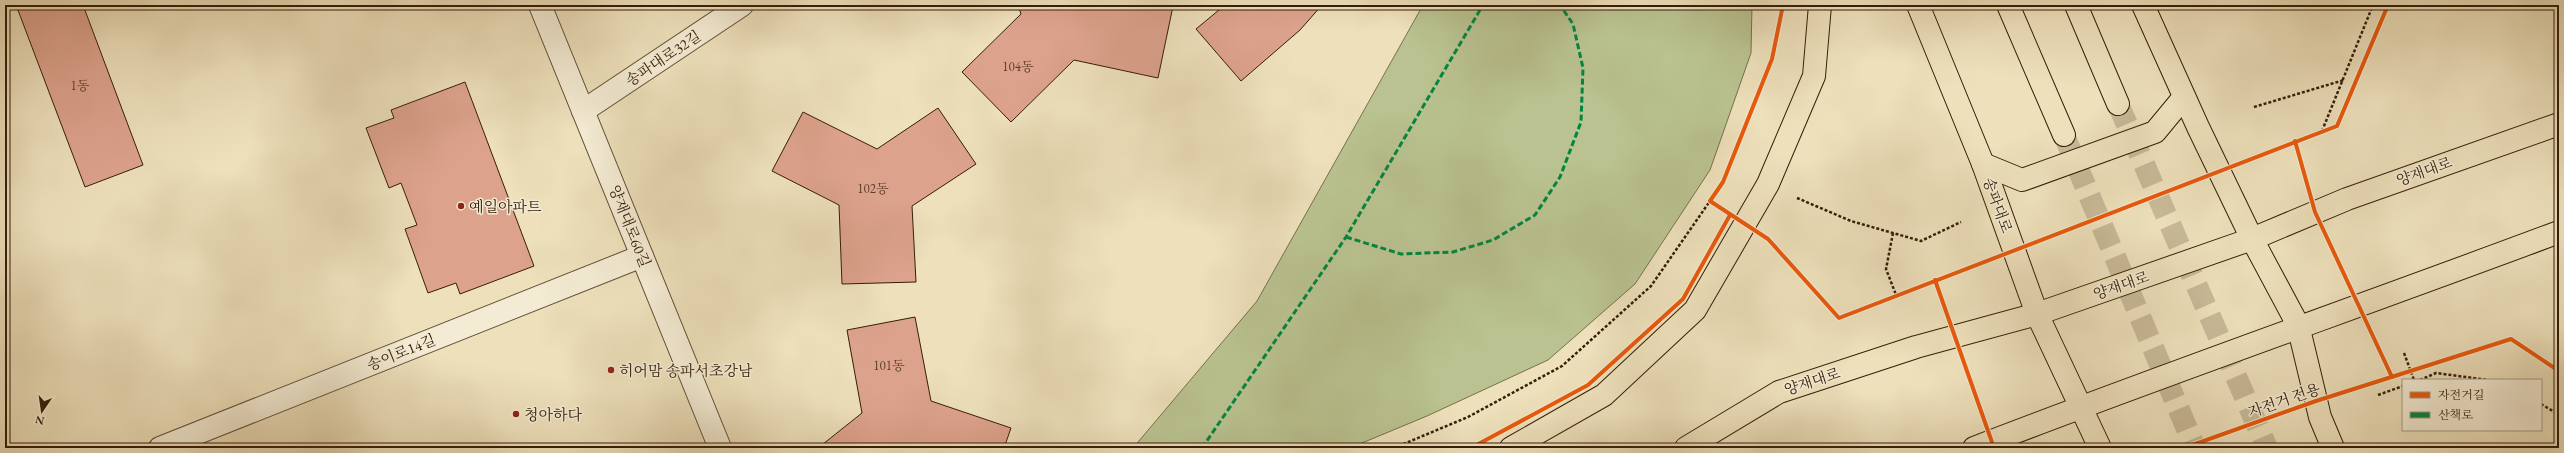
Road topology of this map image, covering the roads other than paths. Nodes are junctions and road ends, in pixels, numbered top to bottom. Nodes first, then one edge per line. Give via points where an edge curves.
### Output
1 (540, 5) edge
2 (742, 5) edge
3 (1820, 5) edge
4 (1918, 5) edge
5 (2008, 5) edge
6 (2076, 5) edge
7 (2143, 5) edge
8 (2184, 97) junction
9 (2118, 104) tunnel mouth
10 (583, 111) junction
11 (2559, 124) edge
12 (2064, 135) tunnel mouth
13 (1983, 164) junction
14 (2559, 232) edge
15 (2252, 239) junction
16 (642, 256) junction
17 (2037, 314) junction
18 (2298, 325) junction
19 (2080, 408) junction
20 (160, 448) edge
21 (720, 448) edge
22 (1511, 448) edge
23 (1686, 448) edge
24 (1974, 448) edge
25 (2100, 448) edge
26 (2333, 448) edge

1 - 10 street, 양재대로60길
2 - 10 street, 송파대로32길
3 - 22 main road via 1814,76 1768,184 1695,310 1604,395
4 - 13 main road, 송파대로
5 - 12 main road
6 - 9 main road
7 - 8 main road
8 - 13 main road via 2155,132 2022,180
8 - 15 main road
10 - 16 street, 양재대로60길
11 - 15 main road, 양재대로 via 2347,199
13 - 17 main road, 송파대로
14 - 18 main road via 2383,297
15 - 17 main road, 양재대로
15 - 18 main road
16 - 20 street, 송이로14길
16 - 21 street, 양재대로60길
17 - 19 main road, 송파대로
17 - 23 main road, 양재대로 via 1916,347 1779,392
18 - 19 main road
18 - 26 main road via 2320,417
19 - 24 main road
19 - 25 main road, 송파대로

